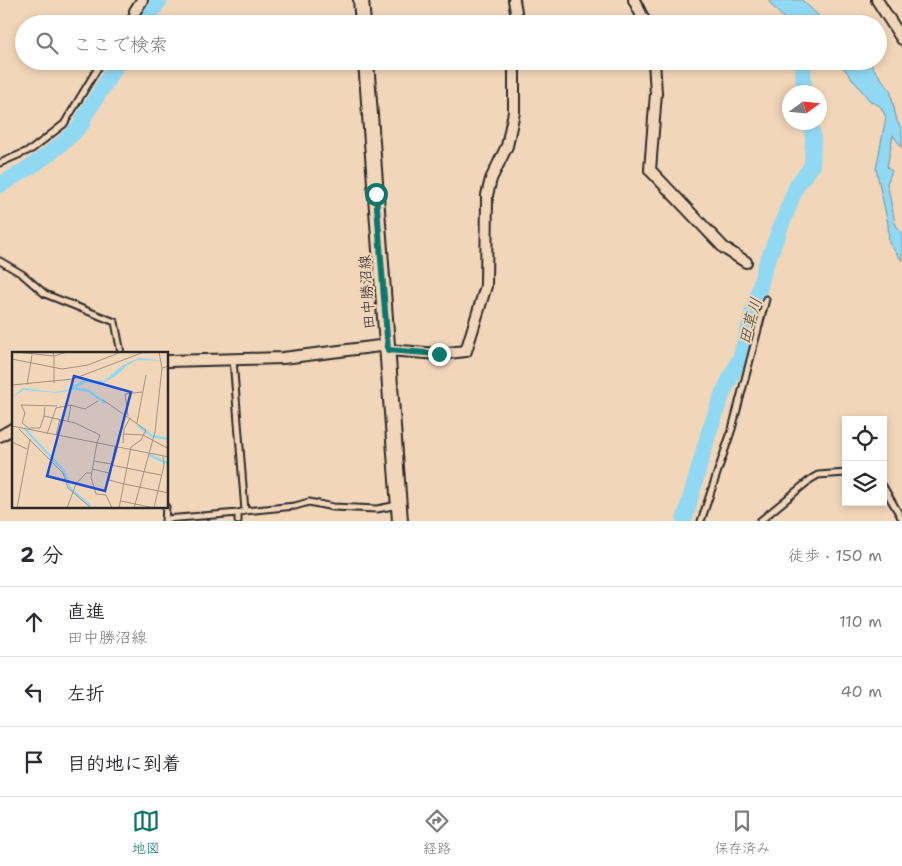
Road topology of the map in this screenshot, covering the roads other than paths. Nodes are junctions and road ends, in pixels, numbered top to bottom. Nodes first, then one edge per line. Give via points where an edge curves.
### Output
1 (142, 0) edge
2 (361, 0) edge
3 (514, 0) edge
4 (634, 0) edge
5 (877, 0) edge
6 (135, 11) joint
7 (133, 15) edge
8 (362, 15) edge
9 (516, 15) edge
10 (642, 15) edge
11 (887, 15) edge
12 (887, 16) edge
13 (902, 39) edge
14 (97, 70) edge
15 (367, 70) edge
16 (514, 70) edge
17 (655, 70) edge
18 (0, 163) edge
19 (0, 261) edge
20 (746, 262) dead end
21 (766, 299) dead end
22 (388, 347) junction
23 (121, 352) edge
24 (233, 359) junction
25 (169, 361) edge
26 (12, 429) edge
27 (0, 436) edge
28 (842, 474) edge
29 (887, 493) edge
30 (399, 505) junction
31 (245, 511) junction
32 (238, 513) junction
33 (902, 519) edge
34 (165, 520) edge
35 (238, 521) edge
36 (400, 521) edge
37 (701, 521) edge
38 (760, 521) edge

1 - 6 street
2 - 8 main road
3 - 9 street
4 - 10 street
5 - 11 street
6 - 7 lane
12 - 13 street
14 - 18 lane via 64,124 32,149
15 - 22 main road, 田中勝沼線
16 - 22 street via 512,120 507,146 487,195 486,286 466,351 439,354
17 - 20 street via 650,170 724,248
19 - 23 lane via 46,294 115,322
21 - 37 lane via 732,429
22 - 24 street via 300,357
22 - 30 main road, 田中勝沼線
24 - 25 street
24 - 31 lane
26 - 27 street
28 - 38 lane via 811,478
29 - 33 lane
30 - 31 lane via 377,509 333,507 310,502
30 - 36 main road, 田中勝沼線
31 - 32 lane
32 - 34 lane
32 - 35 lane

